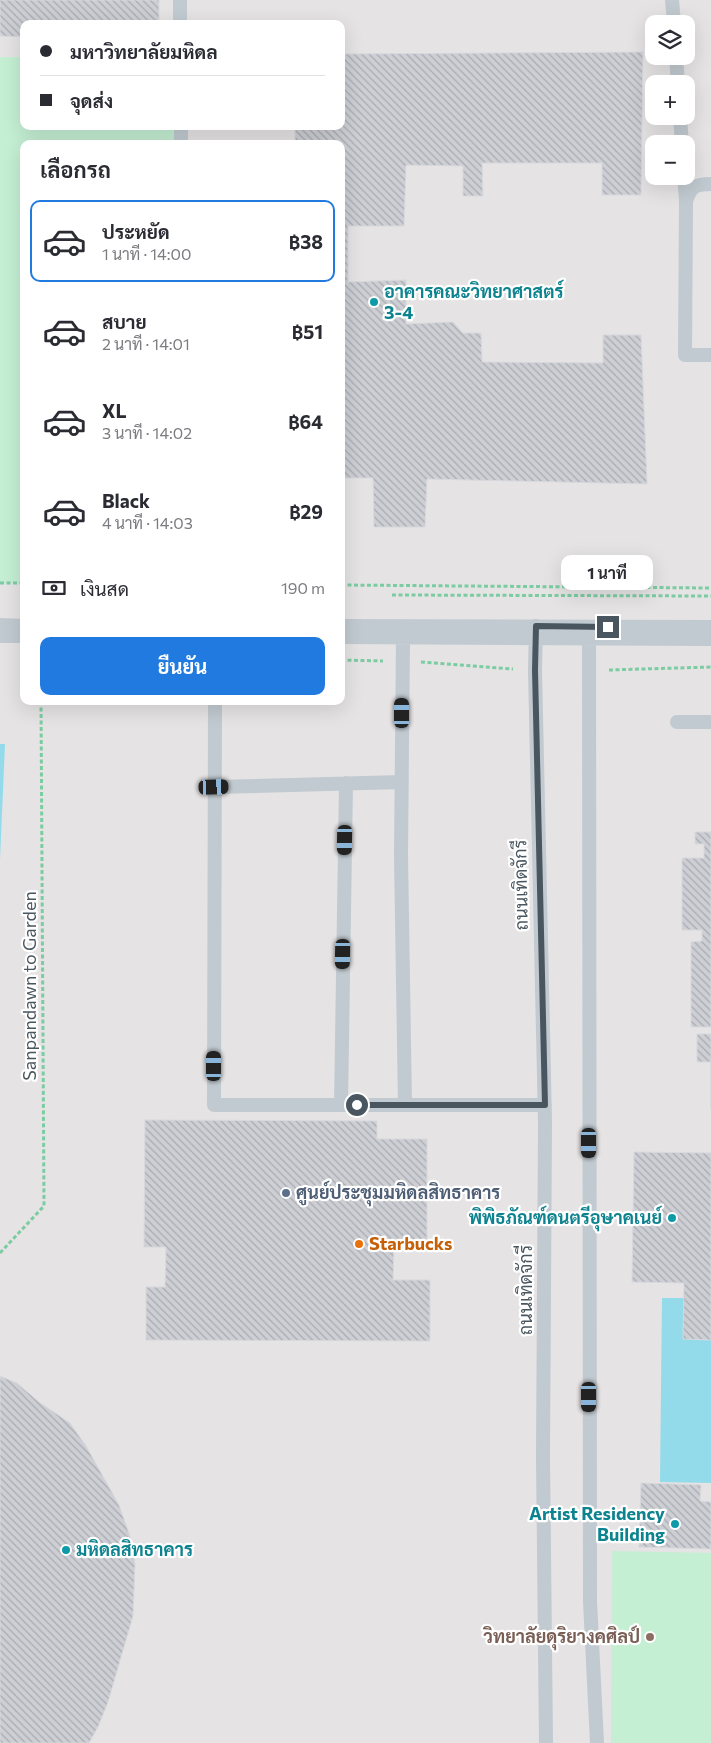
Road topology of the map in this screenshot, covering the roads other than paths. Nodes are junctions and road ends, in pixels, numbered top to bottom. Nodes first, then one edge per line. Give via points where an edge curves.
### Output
1 (180, 0) edge
2 (672, 0) edge
3 (673, 15) edge
4 (180, 20) edge
5 (711, 184) edge
6 (685, 185) edge
7 (686, 201) junction
8 (711, 355) edge
9 (0, 626) edge
10 (20, 626) edge
11 (345, 626) edge
12 (711, 627) edge
13 (588, 632) junction
14 (536, 633) junction
15 (0, 636) edge
16 (20, 636) edge
17 (345, 637) edge
18 (403, 638) junction
19 (711, 639) edge
20 (215, 705) edge
21 (677, 722) dead end
22 (711, 722) edge
23 (402, 782) junction
24 (346, 783) junction
25 (214, 787) junction
26 (405, 1104) junction
27 (341, 1105) junction
28 (545, 1105) junction
29 (546, 1743) edge
30 (597, 1743) edge

1 - 4 lane
2 - 3 lane
5 - 7 lane via 699,184 690,191
6 - 7 lane
7 - 8 lane via 685,355
9 - 10 lane
11 - 14 lane
12 - 13 lane
13 - 14 lane
13 - 19 lane
13 - 30 lane via 590,1591
14 - 18 lane
14 - 28 lane, ถนนเทิดจักรี
15 - 16 lane
17 - 18 lane
18 - 23 lane
20 - 25 lane
21 - 22 lane
23 - 24 lane
23 - 26 lane
24 - 25 lane
24 - 27 lane
25 - 27 lane via 214,1105
26 - 27 lane
26 - 28 lane
28 - 29 lane, ถนนเทิดจักรี via 543,1456

